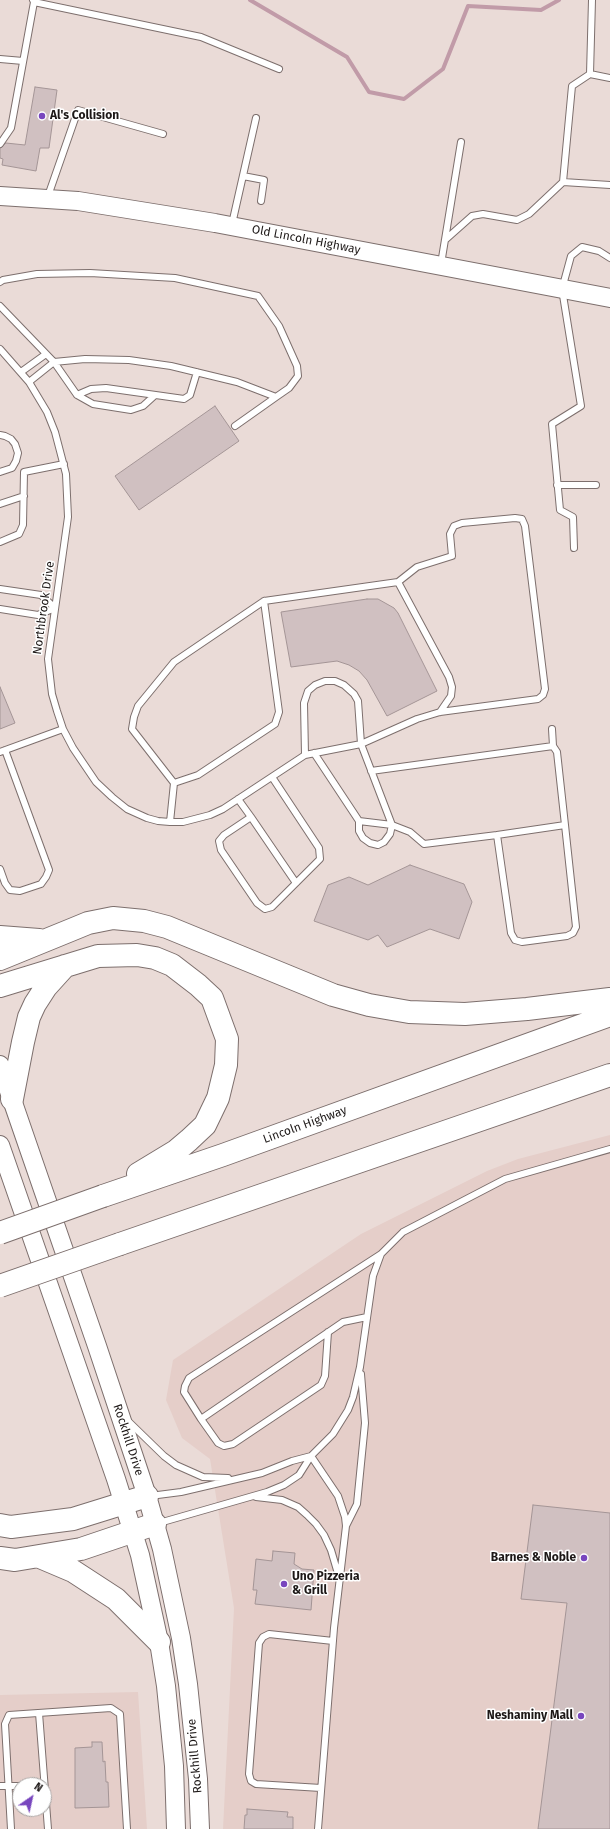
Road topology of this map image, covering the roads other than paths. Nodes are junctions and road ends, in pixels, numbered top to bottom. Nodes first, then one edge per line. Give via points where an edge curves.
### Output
1 (592, 0) edge
2 (33, 1) edge
3 (0, 59) edge
4 (23, 61) junction
5 (279, 69) dead end
6 (590, 74) junction
7 (610, 78) edge
8 (256, 118) dead end
9 (163, 134) dead end
10 (461, 142) dead end
11 (0, 144) edge
12 (243, 176) junction
13 (562, 182) junction
14 (610, 185) edge
15 (0, 196) edge
16 (47, 198) junction
17 (261, 201) dead end
18 (232, 226) junction
19 (445, 240) junction
20 (610, 258) edge
21 (441, 265) junction
22 (0, 282) edge
23 (562, 289) junction
24 (610, 298) edge
25 (0, 306) edge
26 (0, 350) edge
27 (46, 354) junction
28 (54, 362) junction
29 (21, 372) junction
30 (197, 372) junction
31 (29, 382) junction
32 (77, 395) junction
33 (154, 396) junction
34 (276, 397) junction
35 (235, 426) dead end
36 (0, 435) edge
37 (16, 461) junction
38 (64, 464) junction
39 (0, 472) edge
40 (24, 472) junction
41 (557, 485) junction
42 (596, 485) dead end
43 (24, 496) junction
44 (0, 504) edge
45 (0, 542) edge
46 (574, 548) dead end
47 (398, 582) junction
48 (0, 589) edge
49 (264, 601) junction
50 (55, 608) junction
51 (0, 609) edge
52 (440, 712) junction
53 (63, 729) junction
54 (552, 729) dead end
55 (361, 744) junction
56 (553, 746) junction
57 (2, 751) edge
58 (314, 753) junction
59 (305, 755) junction
60 (371, 771) junction
61 (272, 777) junction
62 (174, 783) junction
63 (238, 799) junction
64 (251, 817) junction
65 (359, 821) junction
66 (170, 822) junction
67 (392, 825) junction
68 (565, 825) junction
69 (497, 835) junction
70 (0, 869) edge
71 (296, 884) junction
72 (0, 937) edge
73 (42, 940) junction
74 (0, 960) edge
75 (65, 966) junction
76 (0, 986) edge
77 (610, 999) edge
78 (610, 1015) edge
79 (0, 1065) edge
80 (610, 1075) edge
81 (12, 1099) junction
82 (0, 1145) edge
83 (610, 1149) edge
84 (103, 1196) junction
85 (0, 1233) edge
86 (382, 1254) junction
87 (0, 1286) edge
88 (367, 1317) junction
89 (328, 1332) junction
90 (360, 1367) junction
91 (119, 1412) junction
92 (201, 1419) junction
93 (311, 1456) junction
94 (262, 1473) junction
95 (147, 1496) junction
96 (248, 1497) junction
97 (124, 1502) junction
98 (155, 1524) junction
99 (0, 1526) edge
100 (346, 1526) junction
101 (134, 1531) junction
102 (40, 1557) junction
103 (0, 1558) edge
104 (340, 1580) junction
105 (333, 1641) junction
106 (159, 1642) junction
107 (39, 1713) junction
108 (44, 1777) edge
109 (0, 1786) edge
110 (8, 1786) junction
111 (12, 1786) edge
112 (321, 1788) junction
113 (47, 1817) edge
114 (11, 1829) edge
115 (48, 1829) edge
116 (127, 1829) edge
117 (176, 1829) edge
118 (200, 1829) edge
119 (318, 1829) edge

1 - 6 lane
2 - 4 lane
2 - 5 lane via 201,37
3 - 4 lane
4 - 11 lane via 11,128
6 - 7 lane
6 - 13 lane via 572,86
8 - 12 lane
9 - 16 lane via 78,110
10 - 19 lane
12 - 17 lane via 264,180
12 - 18 lane
13 - 14 lane
13 - 19 lane via 529,214 517,220 483,214 472,216
15 - 16 main road, Old Lincoln Highway
16 - 18 main road, Old Lincoln Highway
18 - 21 main road, Old Lincoln Highway
19 - 21 lane
20 - 23 lane via 599,251 582,247 571,256
21 - 23 main road, Old Lincoln Highway
22 - 34 lane via 37,274 90,273 175,278 258,296 279,326 298,366 298,376 290,388
23 - 24 main road, Old Lincoln Highway
23 - 41 lane via 581,406 552,424
25 - 27 lane
26 - 29 lane, Northbrook Drive
27 - 28 lane
27 - 29 lane
28 - 30 lane via 85,359 129,360
28 - 31 lane
28 - 32 lane
29 - 31 lane, Northbrook Drive
30 - 33 lane via 190,395 184,399
30 - 34 lane via 236,382
31 - 38 lane, Northbrook Drive via 47,412
32 - 33 lane via 91,389 106,388
32 - 33 lane via 93,404 131,410 143,406
34 - 35 lane
36 - 37 lane via 15,444 18,453
37 - 39 lane via 12,468
37 - 40 lane
38 - 40 lane
38 - 50 lane, Northbrook Drive via 68,517
40 - 43 lane
41 - 42 lane
41 - 46 lane via 560,510 573,517
43 - 44 lane
43 - 45 lane via 23,525 19,534
47 - 49 lane
47 - 52 lane via 449,677 451,696
47 - 52 lane via 417,567 452,556 450,534 454,526 462,523 522,519 525,526 545,689 543,695 538,699
48 - 50 lane via 41,595
49 - 62 lane via 280,712 275,724 198,775
49 - 62 lane via 174,662 138,706 132,729
50 - 51 lane via 38,615
50 - 53 lane, Northbrook Drive via 49,642 49,676
52 - 55 lane via 417,719
53 - 57 lane
53 - 66 lane, Northbrook Drive via 96,782 112,797 137,814
54 - 56 lane
55 - 58 lane
55 - 59 lane via 358,701 344,685 335,681 325,681 308,691 304,703
55 - 60 lane
56 - 60 lane
56 - 68 lane via 557,752
57 - 70 lane via 49,870 41,884 20,891 10,890
58 - 59 lane
58 - 65 lane
59 - 61 lane, Northbrook Drive
60 - 67 lane
61 - 63 lane, Northbrook Drive
61 - 71 lane via 319,848 320,859
62 - 66 lane
63 - 64 lane
63 - 66 lane, Northbrook Drive via 196,820
64 - 71 lane
64 - 71 lane via 224,835 219,841 221,850 257,903 265,909 272,907
65 - 67 lane
65 - 67 lane via 363,838 378,845 390,834
67 - 69 lane via 410,832 424,844
68 - 69 lane
68 - 69 lane via 576,927 573,933 567,936 522,942 515,940 511,933
72 - 73 highway
73 - 74 highway
73 - 77 highway via 88,923 113,918 144,922 167,927 333,995 409,1012 465,1014
75 - 76 highway
75 - 81 highway via 46,987 29,1017
75 - 84 highway via 98,956 118,955 155,958 172,965 212,998 227,1039 228,1055 223,1083 205,1125 176,1152
78 - 84 highway, Lincoln Highway
79 - 81 main road, Rockhill Drive
80 - 87 highway, bridge
81 - 91 main road, Rockhill Drive
82 - 97 main road, Rockhill Drive
83 - 86 lane via 505,1179 403,1232
84 - 85 highway, Lincoln Highway, bridge
86 - 88 lane via 373,1276
86 - 92 lane via 189,1378 184,1386 184,1392
88 - 89 lane via 343,1322
88 - 90 lane
89 - 92 lane
89 - 92 lane via 325,1376 321,1385 233,1444 224,1446 218,1443
90 - 93 lane via 348,1410 333,1434
90 - 100 lane via 365,1422 357,1504
91 - 94 lane via 164,1456 194,1474 223,1478
91 - 95 main road, Rockhill Drive
93 - 94 lane
93 - 96 lane via 299,1475 284,1485
93 - 100 lane via 338,1496
94 - 95 lane via 181,1492
95 - 97 highway
95 - 98 main road, Rockhill Drive
96 - 98 lane
96 - 104 lane via 282,1500 298,1507 307,1515 326,1540
97 - 99 highway via 73,1519 11,1527
97 - 101 main road, Rockhill Drive
98 - 101 highway
98 - 118 main road, Rockhill Drive via 172,1593 187,1676 194,1732
100 - 104 lane
101 - 102 highway via 81,1548
101 - 106 main road, Rockhill Drive
102 - 103 highway via 15,1560
102 - 106 highway via 73,1571 116,1599
104 - 105 lane
105 - 112 lane
105 - 112 lane via 269,1634 259,1643 249,1774 251,1781 256,1784
106 - 117 main road, Rockhill Drive via 172,1734
107 - 108 lane
107 - 110 lane via 9,1715 5,1724
107 - 116 lane via 111,1708 120,1714
109 - 110 lane
110 - 111 lane
110 - 114 lane
112 - 119 lane
113 - 115 lane

